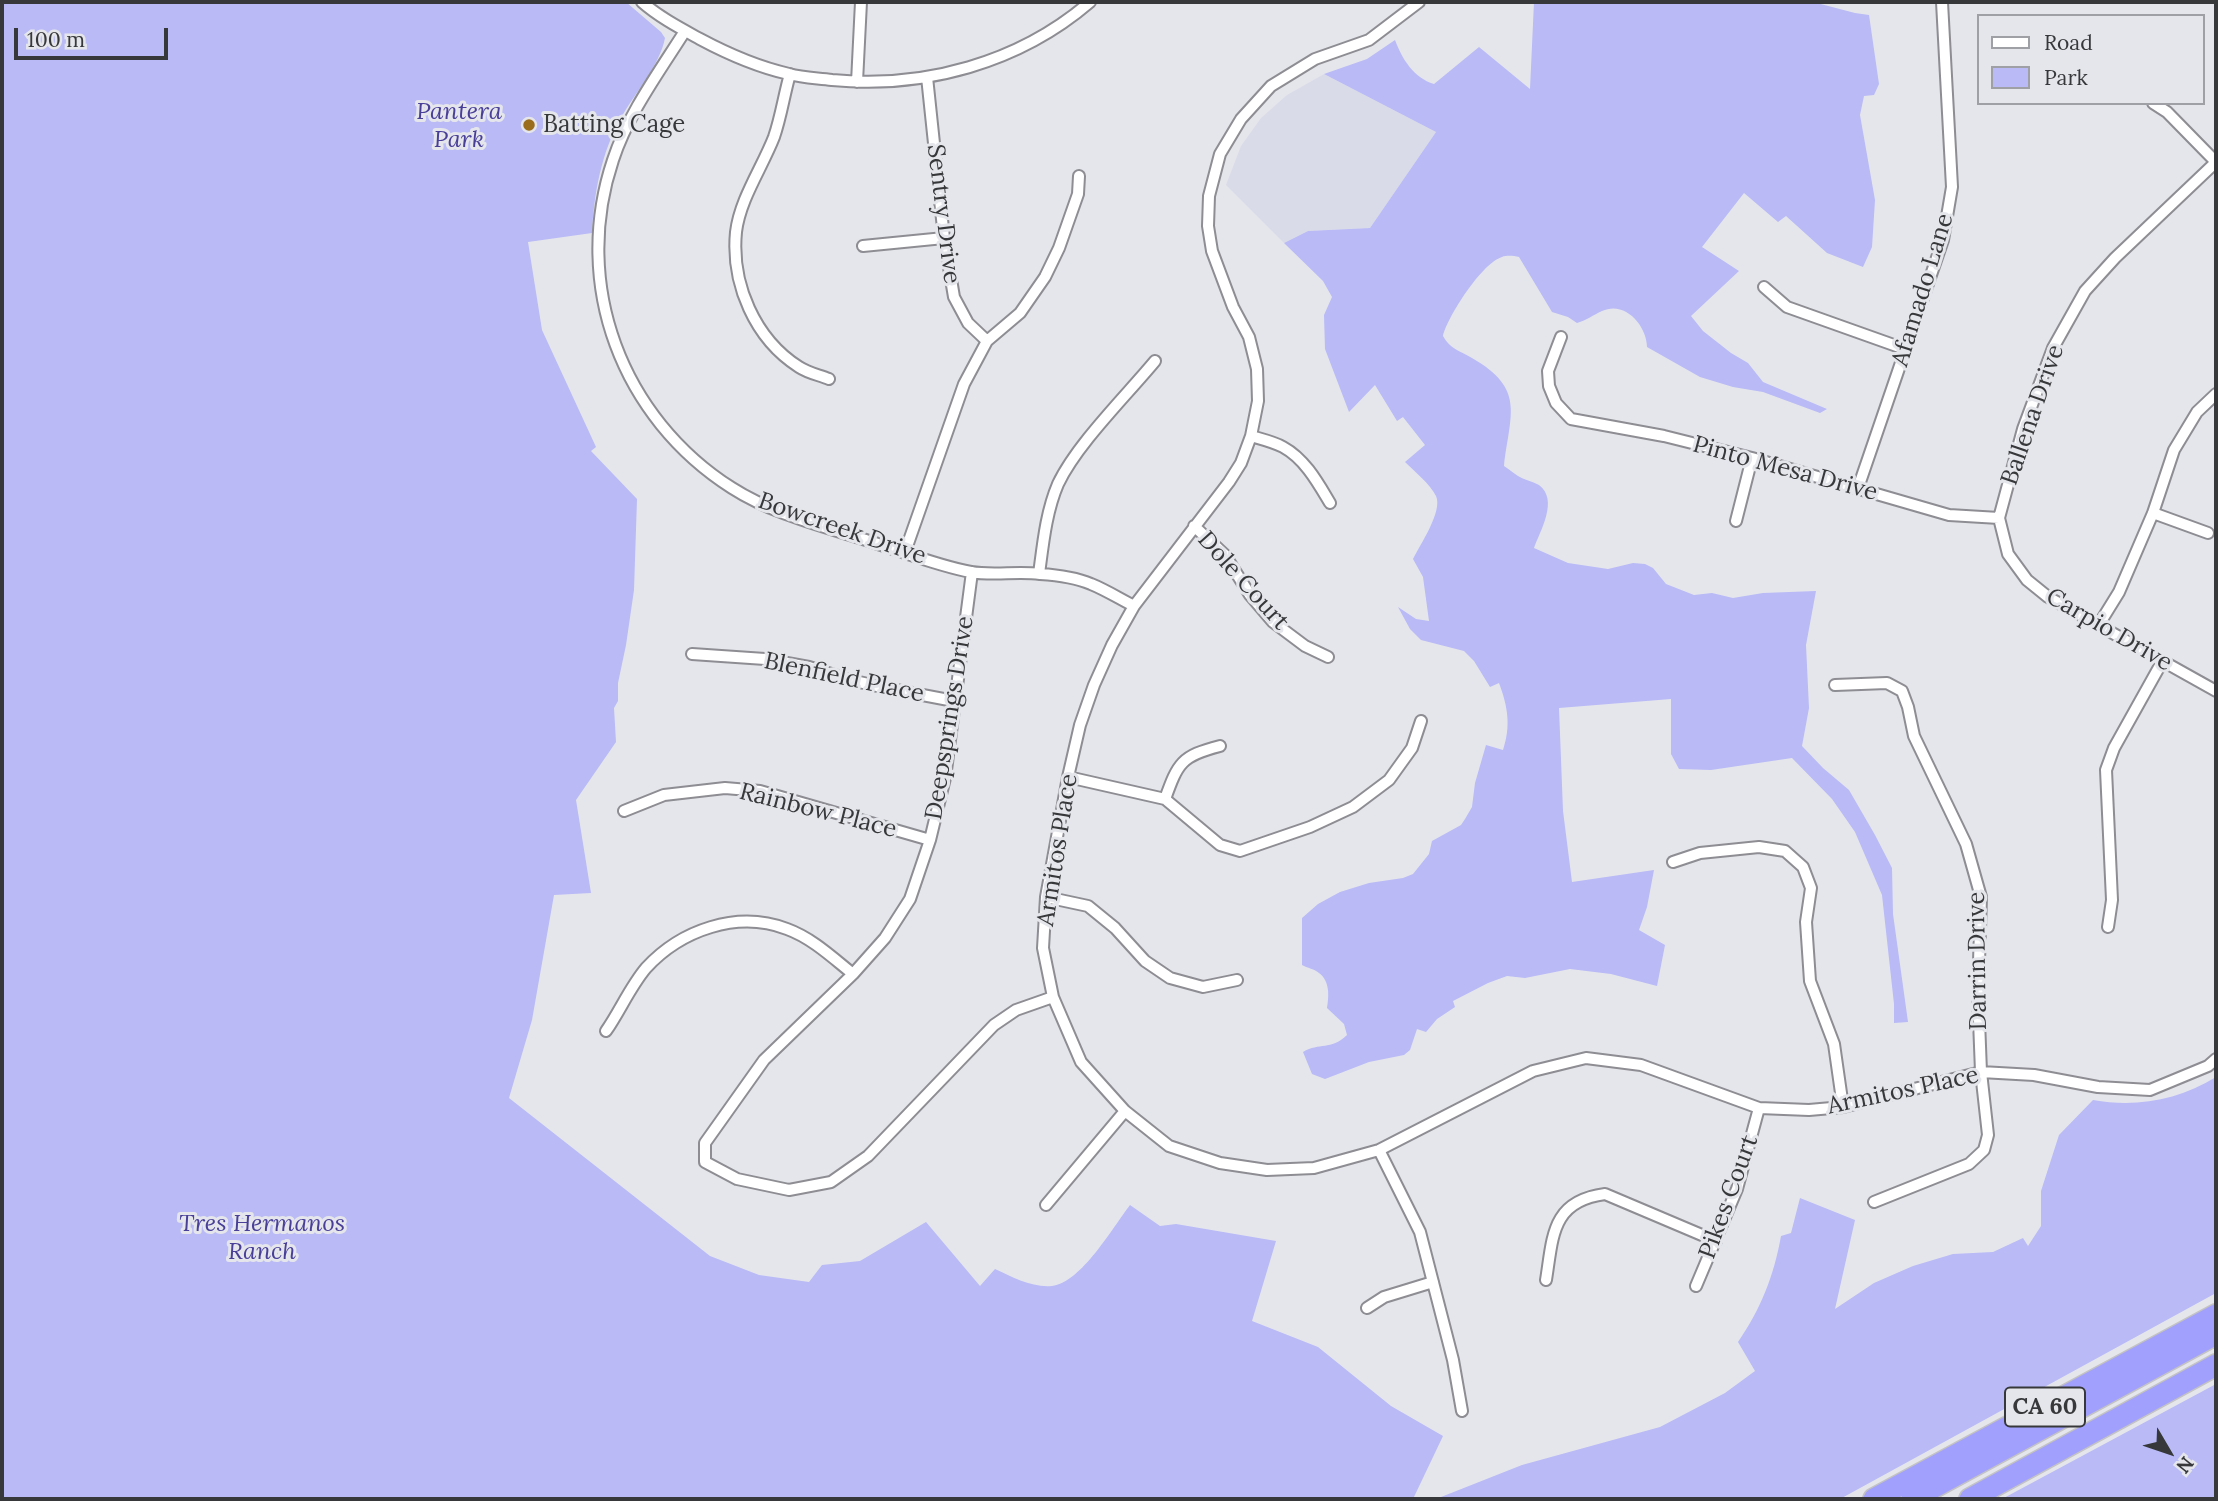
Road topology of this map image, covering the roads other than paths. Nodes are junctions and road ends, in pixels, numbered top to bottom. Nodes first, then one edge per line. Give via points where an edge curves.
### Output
1 (642, 2) edge
2 (862, 2) edge
3 (1090, 2) edge
4 (1419, 2) edge
5 (1942, 2) edge
6 (685, 31) junction
7 (789, 75) junction
8 (927, 76) junction
9 (858, 82) junction
10 (2156, 105) edge
11 (2216, 162) edge
12 (1079, 176) dead end
13 (944, 238) junction
14 (863, 246) dead end
15 (1764, 287) dead end
16 (1561, 337) dead end
17 (987, 341) junction
18 (1905, 349) junction
19 (1155, 361) dead end
20 (829, 379) dead end
21 (2216, 394) edge
22 (1251, 436) junction
23 (1752, 458) junction
24 (1858, 488) junction
25 (1330, 503) dead end
26 (2152, 513) junction
27 (1999, 518) junction
28 (1736, 520) dead end
29 (1194, 526) junction
30 (2208, 533) dead end
31 (905, 552) junction
32 (972, 572) junction
33 (1039, 573) junction
34 (1134, 606) junction
35 (2098, 626) junction
36 (692, 654) dead end
37 (1328, 657) dead end
38 (2162, 662) junction
39 (1835, 684) dead end
40 (2216, 691) edge
41 (954, 701) junction
42 (1421, 721) dead end
43 (1220, 746) dead end
44 (1068, 777) junction
45 (1165, 799) junction
46 (624, 811) dead end
47 (930, 840) junction
48 (1673, 862) dead end
49 (1046, 897) junction
50 (2108, 928) dead end
51 (853, 974) junction
52 (1237, 980) dead end
53 (1053, 998) junction
54 (606, 1031) dead end
55 (2216, 1059) edge
56 (1981, 1072) junction
57 (1843, 1107) junction
58 (1759, 1108) junction
59 (1125, 1111) junction
60 (1378, 1150) junction
61 (1874, 1202) dead end
62 (1046, 1205) dead end
63 (1716, 1241) junction
64 (1546, 1280) dead end
65 (1433, 1282) junction
66 (1696, 1286) dead end
67 (1367, 1308) dead end
68 (2216, 1315) edge
69 (2216, 1334) edge
70 (2216, 1349) edge
71 (2216, 1365) edge
72 (1462, 1411) dead end
73 (1874, 1499) edge
74 (1912, 1499) edge
75 (1941, 1499) edge
76 (1970, 1499) edge

1 - 6 street
2 - 9 street
3 - 8 street via 1070,19 1003,56
4 - 22 street, Armitos Place via 1369,40 1315,60 1271,86 1241,119 1220,153 1211,186 1208,226 1212,251 1249,337 1257,369 1258,401
5 - 18 street, Afamado Lane via 1952,187 1943,240
6 - 7 street via 730,55
6 - 31 street, Bowcreek Drive via 629,122 605,192 598,271 612,338 628,375 674,441 732,488 794,516
7 - 9 street
7 - 20 street via 774,135 741,212 736,266 744,298 758,326 800,368
8 - 9 street
8 - 13 street, Sentry Drive
10 - 11 street
11 - 27 street, Ballena Drive via 2085,291 2053,348
12 - 17 street via 1077,194 1045,278 1020,313
13 - 14 street
13 - 17 street, Sentry Drive via 954,297 968,323
15 - 18 street via 1787,307
16 - 23 street, Pinto Mesa Drive via 1548,372 1549,386 1556,403 1571,419
17 - 31 street via 964,384
18 - 24 street, Afamado Lane
19 - 33 street via 1082,447 1059,483 1047,518
21 - 26 street via 2197,412 2174,450
22 - 25 street via 1284,447 1303,463
22 - 29 street, Armitos Place via 1229,482
23 - 24 street, Pinto Mesa Drive
23 - 28 street
24 - 27 street, Pinto Mesa Drive via 1949,515
26 - 30 street
26 - 35 street via 2119,592
27 - 35 street, Carpio Drive via 2008,554 2027,580
29 - 34 street, Armitos Place
29 - 37 street, Dole Court via 1225,555 1273,622
31 - 32 street, Bowcreek Drive
32 - 33 street, Bowcreek Drive
32 - 41 street, Deepsprings Drive
33 - 34 street, Bowcreek Drive via 1090,583
34 - 44 street, Armitos Place via 1094,685
35 - 38 street, Carpio Drive
36 - 41 street, Blenfield Place via 776,660
38 - 40 street, Carpio Drive
38 - 50 street via 2106,770 2112,900
39 - 56 street, Darrin Drive via 1887,683 1902,691 1914,736 1966,844 1981,897
41 - 47 street, Deepsprings Drive via 945,778
42 - 45 street via 1412,748 1390,780 1353,807 1240,851 1220,845
43 - 45 street via 1199,751 1176,768
44 - 45 street
44 - 49 street, Armitos Place
46 - 47 street, Rainbow Place via 664,795 725,788 760,792
47 - 51 street, Deepsprings Drive via 910,899 885,938
48 - 57 street via 1700,853 1759,847 1785,851 1803,867 1811,888 1806,922 1810,981 1834,1044
49 - 52 street via 1088,906 1145,961 1170,978 1203,987
49 - 53 street, Armitos Place via 1043,948
51 - 53 street, Deepsprings Drive via 764,1060 705,1143 705,1162 737,1179 789,1190 831,1182 868,1156 994,1025 1016,1010
51 - 54 street via 811,941 787,929 764,923 712,926 659,956
53 - 59 street, Armitos Place via 1081,1062
55 - 56 street, Armitos Place via 2150,1090
56 - 57 street, Armitos Place
56 - 61 street, Darrin Drive via 1988,1135 1984,1150 1969,1164
57 - 58 street, Armitos Place
58 - 60 street, Armitos Place via 1641,1065 1586,1058 1533,1071
58 - 63 street, Pikes Court via 1737,1189
59 - 60 street, Armitos Place via 1169,1146 1220,1163 1267,1170 1314,1168
59 - 62 street
60 - 65 street via 1420,1232
63 - 64 street via 1605,1194 1586,1197 1555,1226
63 - 66 street, Pikes Court
65 - 67 street via 1384,1297
65 - 72 street
68 - 73 highway, CA 60
69 - 74 highway
70 - 75 highway
71 - 76 highway, CA 60

